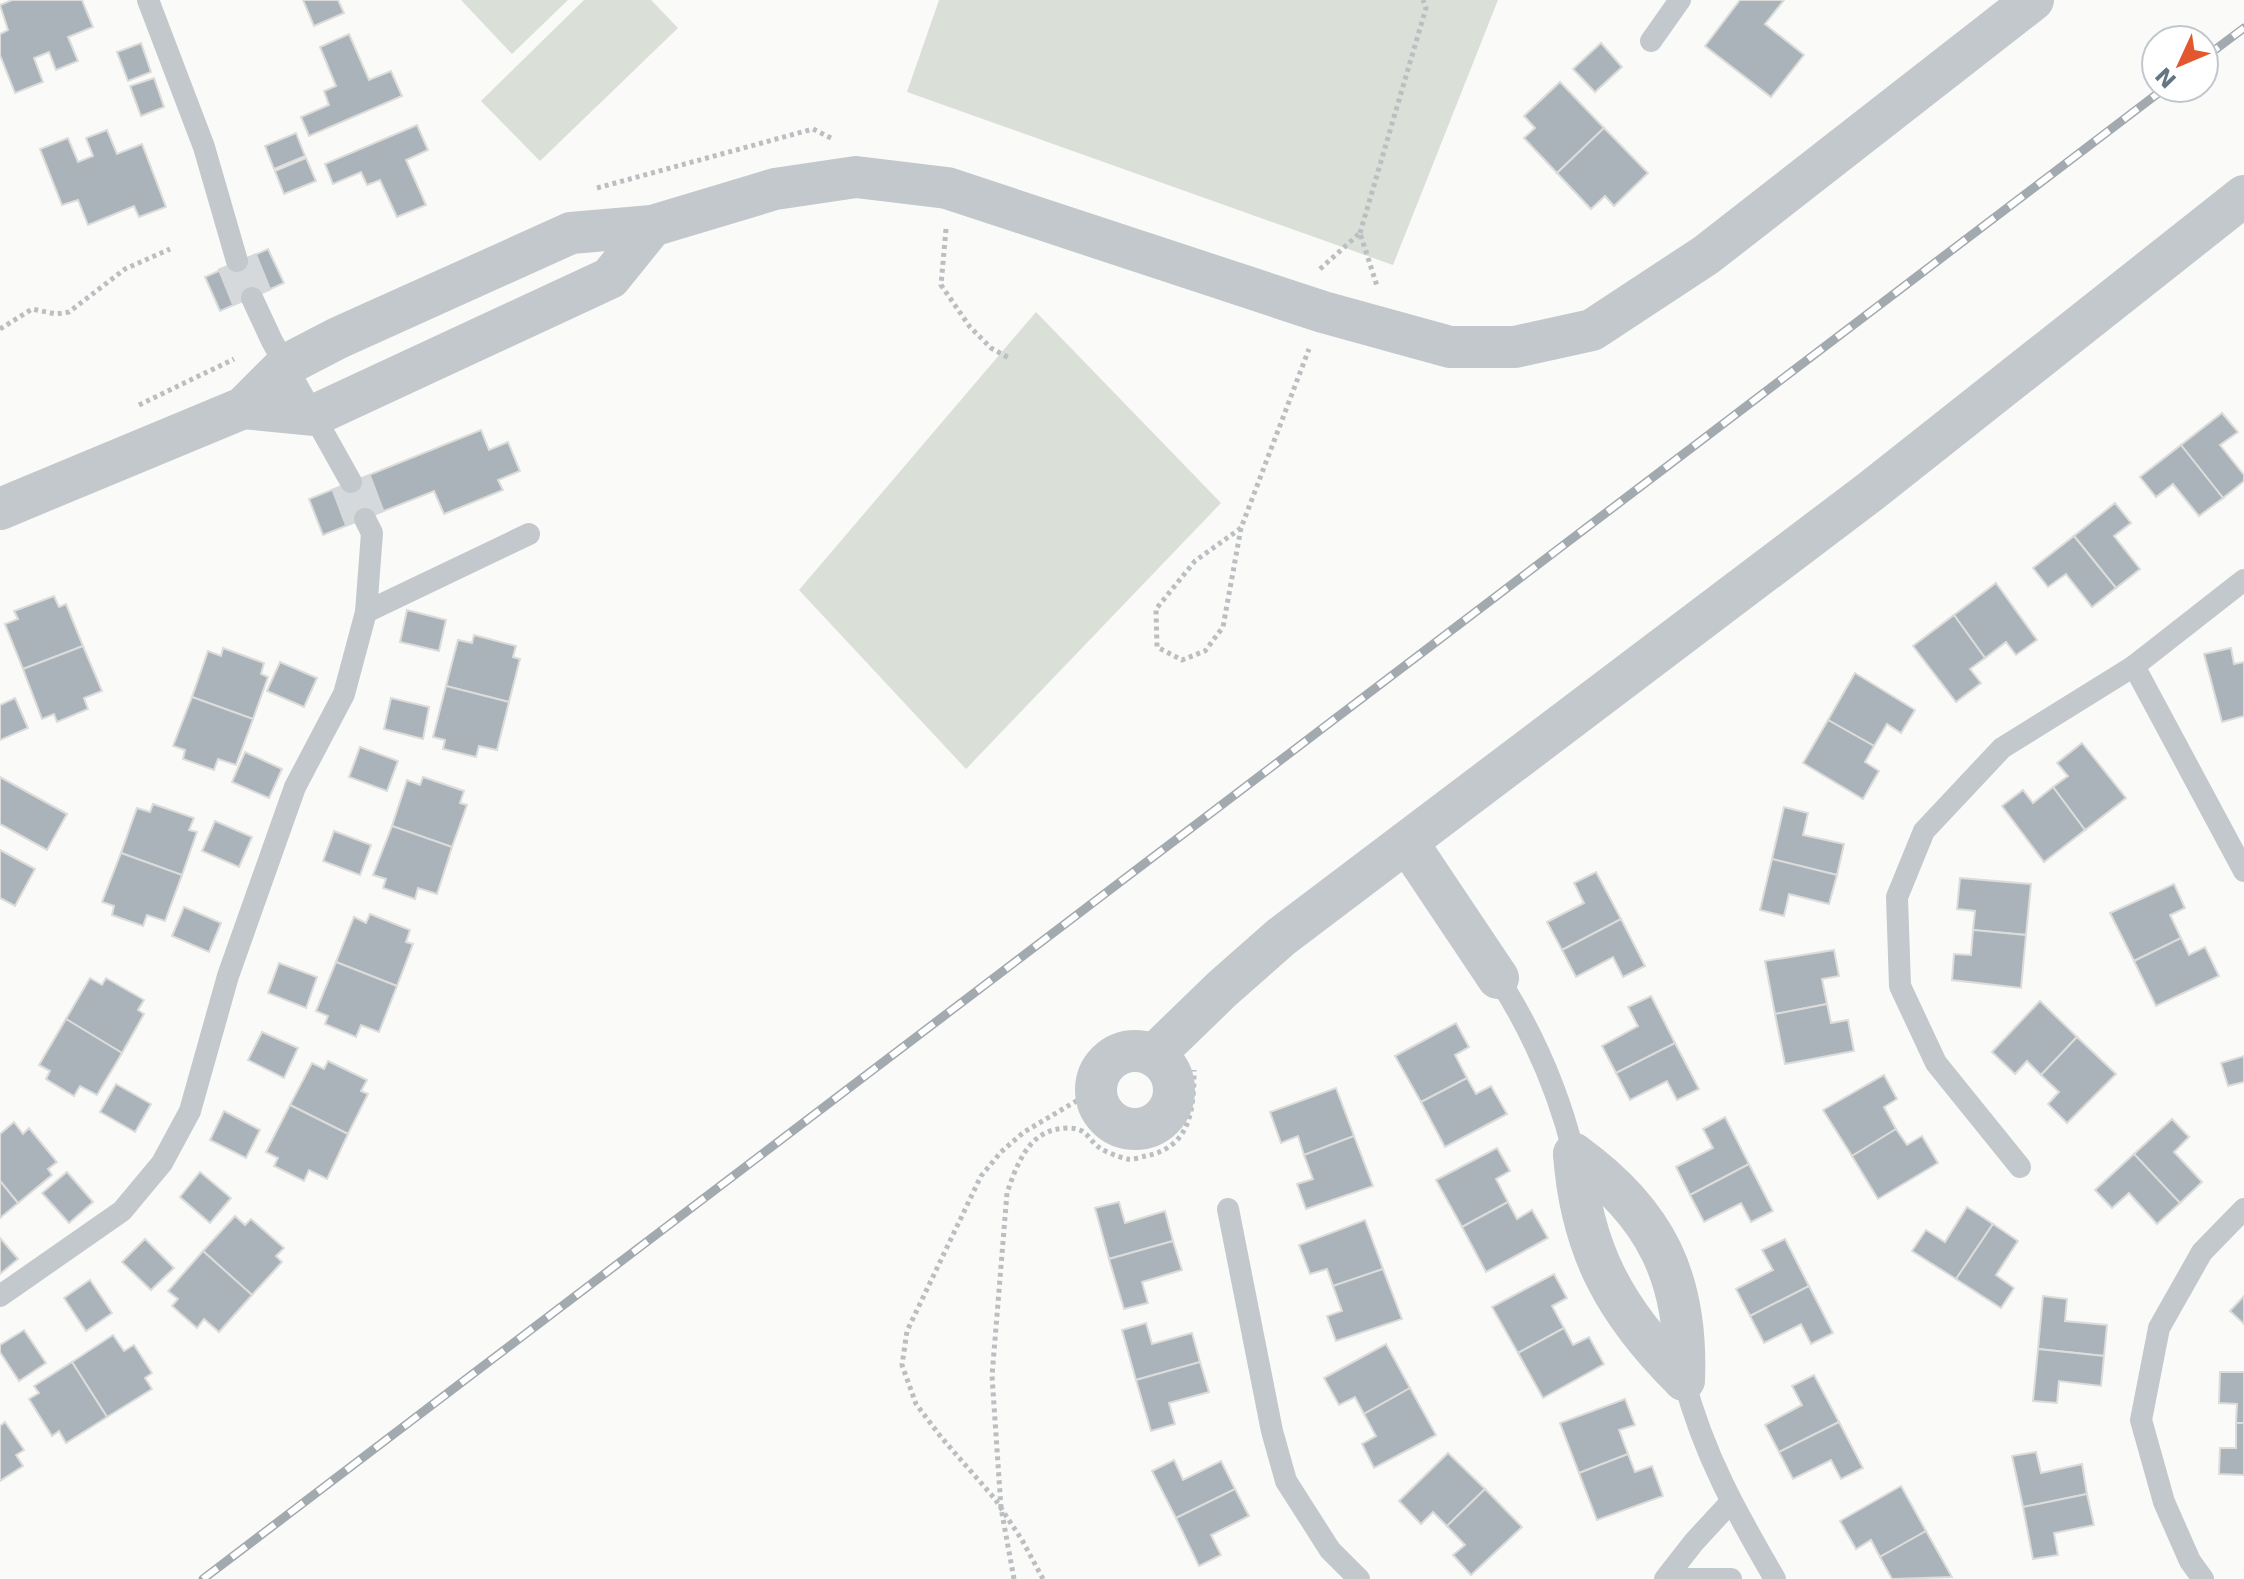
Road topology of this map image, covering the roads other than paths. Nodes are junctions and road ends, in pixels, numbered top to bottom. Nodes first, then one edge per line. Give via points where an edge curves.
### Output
1 (148, 0) edge
2 (1680, 0) edge
3 (2033, 0) edge
4 (1651, 41) dead end
5 (2244, 196) edge
6 (652, 226) junction
7 (237, 261) tunnel mouth
8 (252, 298) tunnel mouth
9 (286, 365) junction
10 (243, 408) junction
11 (315, 415) junction
12 (351, 482) tunnel mouth
13 (0, 509) edge
14 (365, 519) tunnel mouth
15 (529, 534) dead end
16 (2244, 580) edge
17 (366, 612) junction
18 (2134, 666) junction
19 (1407, 842) junction
20 (2244, 871) edge
21 (1498, 978) joint
22 (1174, 1057) junction
23 (1574, 1154) junction
24 (2020, 1167) dead end
25 (1228, 1209) dead end
26 (2244, 1209) edge
27 (0, 1296) edge
28 (1684, 1380) junction
29 (1730, 1503) junction
30 (2195, 1573) edge
31 (1359, 1579) edge
32 (1666, 1579) edge
33 (1731, 1579) edge
34 (1775, 1579) edge

1 - 7 lane via 204,147
2 - 4 lane
3 - 6 street via 1706,255 1592,330 1515,347 1450,347 1318,294 947,188 856,177 775,189
5 - 19 street via 1871,491
6 - 9 street via 571,233
6 - 11 street via 610,278
8 - 9 lane
9 - 10 street
9 - 11 lane
10 - 11 street
10 - 13 street
11 - 12 lane
14 - 17 lane via 372,533
15 - 17 lane
16 - 18 lane
17 - 27 lane via 344,694 295,787 228,976 190,1111 162,1163 122,1211
18 - 20 lane
18 - 24 lane via 2002,748 1924,831 1897,897 1900,986 1936,1063
19 - 21 street
19 - 22 street via 1281,937 1222,989
21 - 23 lane via 1545,1062
22 - 22 street via 1166,1066 1174,1090 1167,1114 1139,1130 1108,1120 1095,1090 1104,1065 1127,1051
23 - 28 street via 1581,1211 1599,1267 1628,1317
23 - 28 street via 1631,1204 1670,1268 1686,1342
25 - 31 lane via 1286,1481 1330,1550
26 - 30 lane via 2202,1252 2159,1328 2141,1420 2164,1502
28 - 29 lane via 1696,1426
29 - 32 lane
29 - 34 lane
32 - 33 lane

